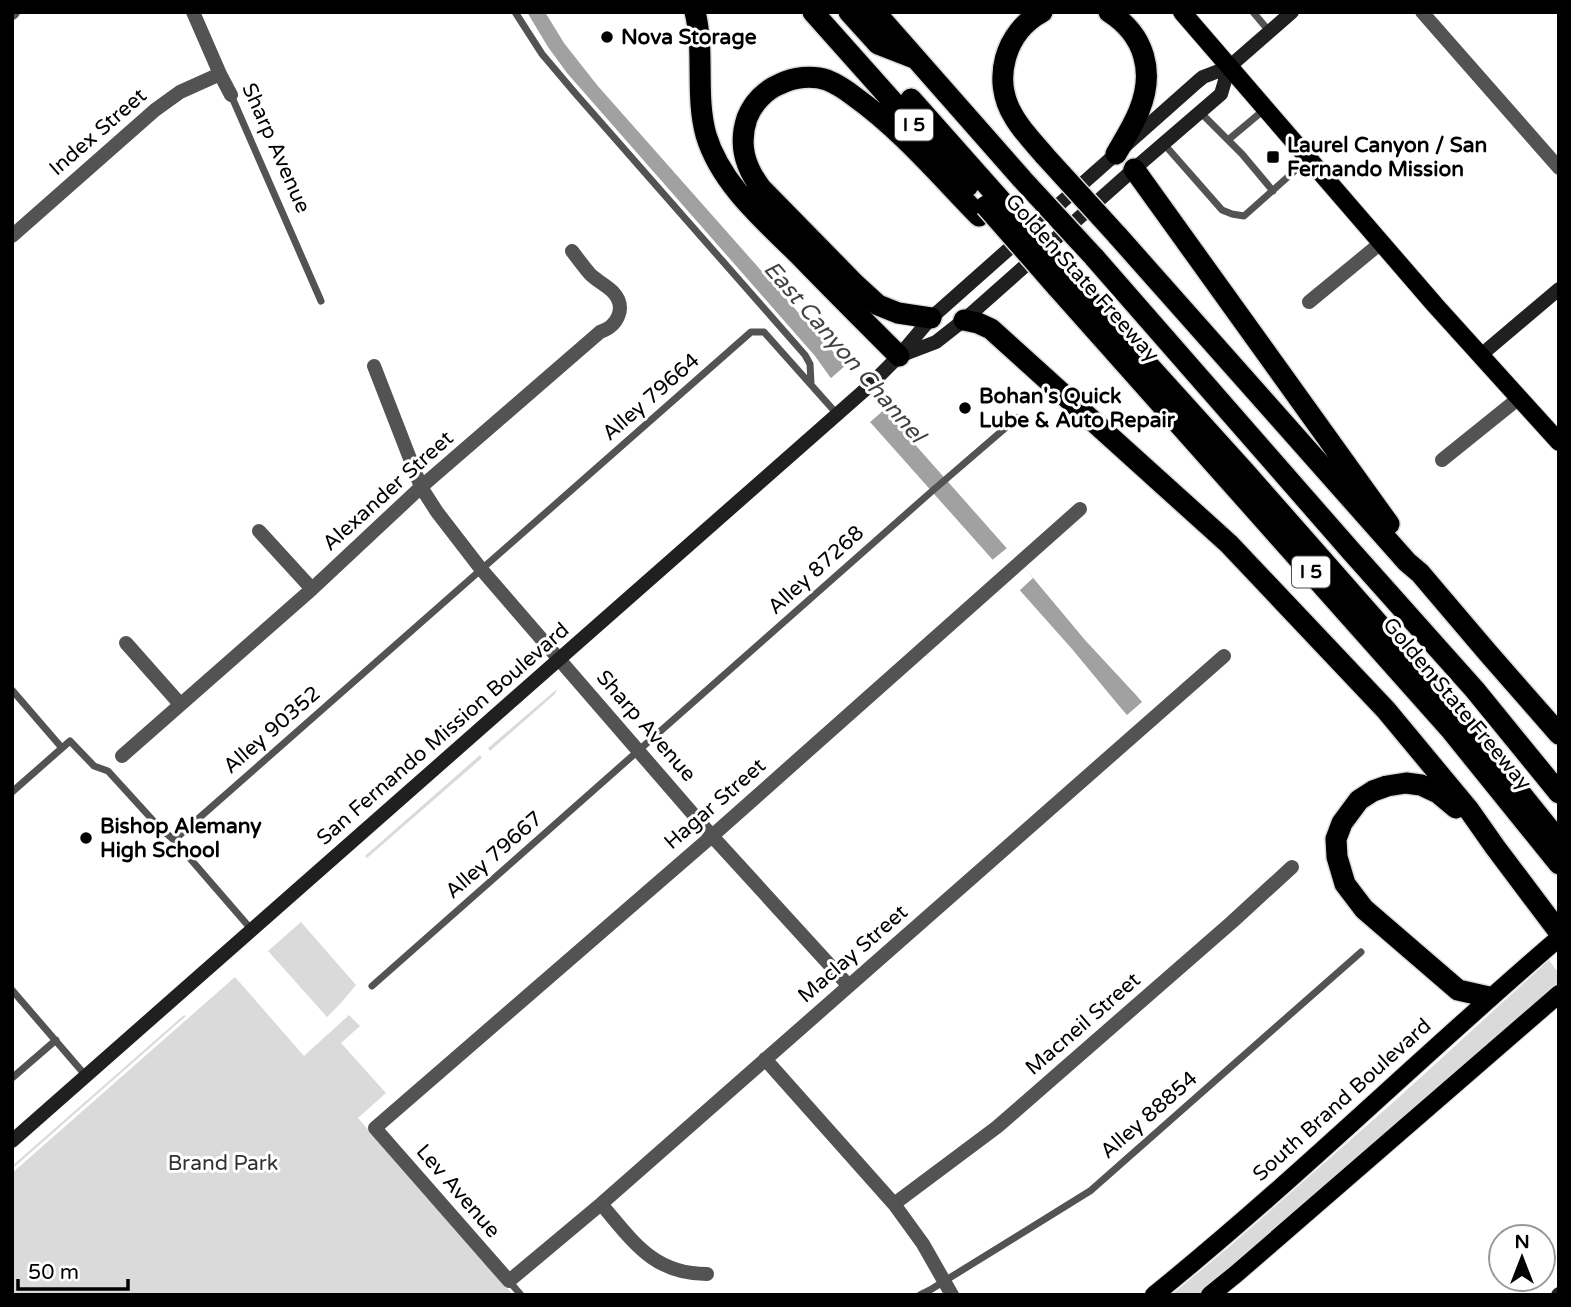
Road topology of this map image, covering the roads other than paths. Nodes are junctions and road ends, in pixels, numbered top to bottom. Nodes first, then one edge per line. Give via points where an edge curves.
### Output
1 (193, 12) edge
2 (515, 12) edge
3 (695, 12) edge
4 (813, 12) edge
5 (832, 12) edge
6 (849, 12) edge
7 (875, 12) edge
8 (1042, 12) edge
9 (1109, 12) edge
10 (1182, 12) edge
11 (1253, 12) edge
12 (1292, 12) edge
13 (1422, 12) edge
14 (1270, 32) junction
15 (916, 58) junction
16 (1229, 66) junction
17 (220, 74) junction
18 (231, 95) joint
19 (1266, 109) junction
20 (1200, 112) junction
21 (1228, 140) junction
22 (1163, 143) junction
23 (1116, 154) junction
24 (1308, 159) junction
25 (1559, 168) edge
26 (1134, 169) junction
27 (1273, 191) junction
28 (987, 206) junction
29 (12, 236) edge
30 (1382, 242) junction
31 (572, 251) dead end
32 (1061, 281) junction
33 (1559, 289) edge
34 (321, 301) dead end
35 (1309, 302) dead end
36 (931, 318) junction
37 (964, 320) junction
38 (1481, 355) junction
39 (899, 356) junction
40 (374, 366) dead end
41 (811, 384) junction
42 (1519, 398) junction
43 (837, 414) junction
44 (1017, 418) dead end
45 (1559, 442) edge
46 (1442, 460) dead end
47 (421, 488) junction
48 (1080, 509) dead end
49 (259, 531) dead end
50 (481, 569) junction
51 (1420, 573) junction
52 (312, 589) junction
53 (1430, 640) junction
54 (126, 643) dead end
55 (1224, 656) dead end
56 (560, 659) junction
57 (12, 690) edge
58 (180, 704) junction
59 (1559, 734) edge
60 (62, 748) junction
61 (640, 750) junction
62 (122, 756) dead end
63 (12, 792) edge
64 (1559, 793) edge
65 (1559, 823) edge
66 (712, 835) junction
67 (174, 840) junction
68 (1559, 841) edge
69 (1495, 847) junction
70 (1559, 864) edge
71 (1292, 867) dead end
72 (251, 929) junction
73 (1559, 932) edge
74 (1559, 938) edge
75 (1360, 953) dead end
76 (848, 985) junction
77 (372, 986) dead end
78 (12, 990) edge
79 (1559, 994) edge
80 (1489, 997) junction
81 (56, 1040) junction
82 (765, 1059) junction
83 (86, 1076) junction
84 (12, 1078) edge
85 (375, 1128) joint
86 (14, 1136) edge
87 (601, 1204) junction
88 (894, 1204) junction
89 (707, 1274) dead end
90 (509, 1281) junction
91 (944, 1281) junction
92 (521, 1295) edge
93 (920, 1295) edge
94 (952, 1295) edge
95 (1154, 1295) edge
96 (1210, 1295) edge

1 - 17 street, Sharp Avenue
2 - 41 lane via 542,54 805,355
3 - 39 highway via 701,104 716,160 743,199
4 - 28 highway, Golden State Freeway / I 5
5 - 28 highway
6 - 15 highway via 878,44
7 - 15 highway, Golden State Freeway / I 5
8 - 51 highway, bridge via 1025,24 1008,47 1003,75 1013,117
9 - 23 highway via 1136,38 1147,79 1139,111
10 - 16 main road
11 - 14 lane
12 - 14 main road, San Fernando Mission Boulevard
13 - 25 street
14 - 16 main road, San Fernando Mission Boulevard
15 - 53 highway, Golden State Freeway / I 5, bridge
16 - 19 main road
16 - 20 main road, San Fernando Mission Boulevard via 1221,94
16 - 23 main road, San Fernando Mission Boulevard via 1203,77
17 - 18 street, Sharp Avenue
17 - 29 street, Index Street via 173,96 155,110
18 - 34 lane, Sharp Avenue
19 - 21 lane
19 - 24 main road
20 - 21 lane
20 - 22 main road, San Fernando Mission Boulevard
21 - 27 lane
22 - 26 main road, San Fernando Mission Boulevard
22 - 27 lane via 1222,210 1244,216
23 - 36 main road, San Fernando Mission Boulevard
24 - 27 lane
24 - 30 main road
26 - 37 main road, San Fernando Mission Boulevard
26 - 51 highway via 1355,475
28 - 32 highway, Golden State Freeway / I 5, bridge
28 - 36 highway via 867,105 825,79 801,78 777,85 748,115 743,146 752,176 761,188 878,305
30 - 35 street
30 - 38 main road
31 - 47 street, Alexander Street via 618,298 616,322
32 - 68 highway via 1246,472 1440,694
32 - 70 highway, Golden State Freeway / I 5 via 1450,729
33 - 38 main road
36 - 39 main road, San Fernando Mission Boulevard
37 - 39 main road, San Fernando Mission Boulevard via 936,342
37 - 69 highway via 991,329 1229,544 1386,710
38 - 42 main road
39 - 43 main road, San Fernando Mission Boulevard
40 - 47 street, Sharp Avenue
41 - 43 lane, Alley 79664
41 - 50 lane, Alley 79664 via 764,332 751,332
42 - 45 main road
42 - 46 street
43 - 56 main road, San Fernando Mission Boulevard
44 - 61 lane, Alley 87268
47 - 50 street, Sharp Avenue
47 - 52 street, Alexander Street
48 - 66 street, Hagar Street
49 - 52 street
50 - 56 street, Sharp Avenue
50 - 67 lane, Alley 90352
51 - 59 highway
52 - 58 street, Alexander Street
53 - 64 highway, Golden State Freeway / I 5
53 - 65 highway via 1449,689
54 - 58 street
55 - 76 street, Maclay Street
56 - 61 street, Sharp Avenue
56 - 72 main road, San Fernando Mission Boulevard
57 - 60 lane
58 - 62 street, Alexander Street
60 - 63 lane
60 - 67 lane via 70,741 94,765 108,771
61 - 66 street, Sharp Avenue
61 - 77 lane, Alley 79667
66 - 76 street, Sharp Avenue
66 - 85 street, Hagar Street
67 - 72 lane
69 - 73 highway
69 - 80 highway via 1438,793 1406,783 1373,791 1359,800 1336,839 1345,884 1364,909 1458,990
71 - 88 street, Macneil Street via 998,1128
72 - 83 main road, San Fernando Mission Boulevard
74 - 80 main road, South Brand Boulevard
75 - 91 lane, Alley 88854 via 1090,1191
76 - 82 street, Maclay Street
78 - 81 lane
79 - 96 main road
80 - 95 main road, South Brand Boulevard
81 - 83 lane
81 - 84 lane
82 - 87 street, Maclay Street
82 - 88 street
83 - 86 main road, San Fernando Mission Boulevard
85 - 90 street, Lev Avenue
87 - 89 street via 645,1254 677,1271
87 - 90 street, Maclay Street
88 - 91 street
90 - 92 lane
91 - 93 lane, Alley 88854
91 - 94 street

